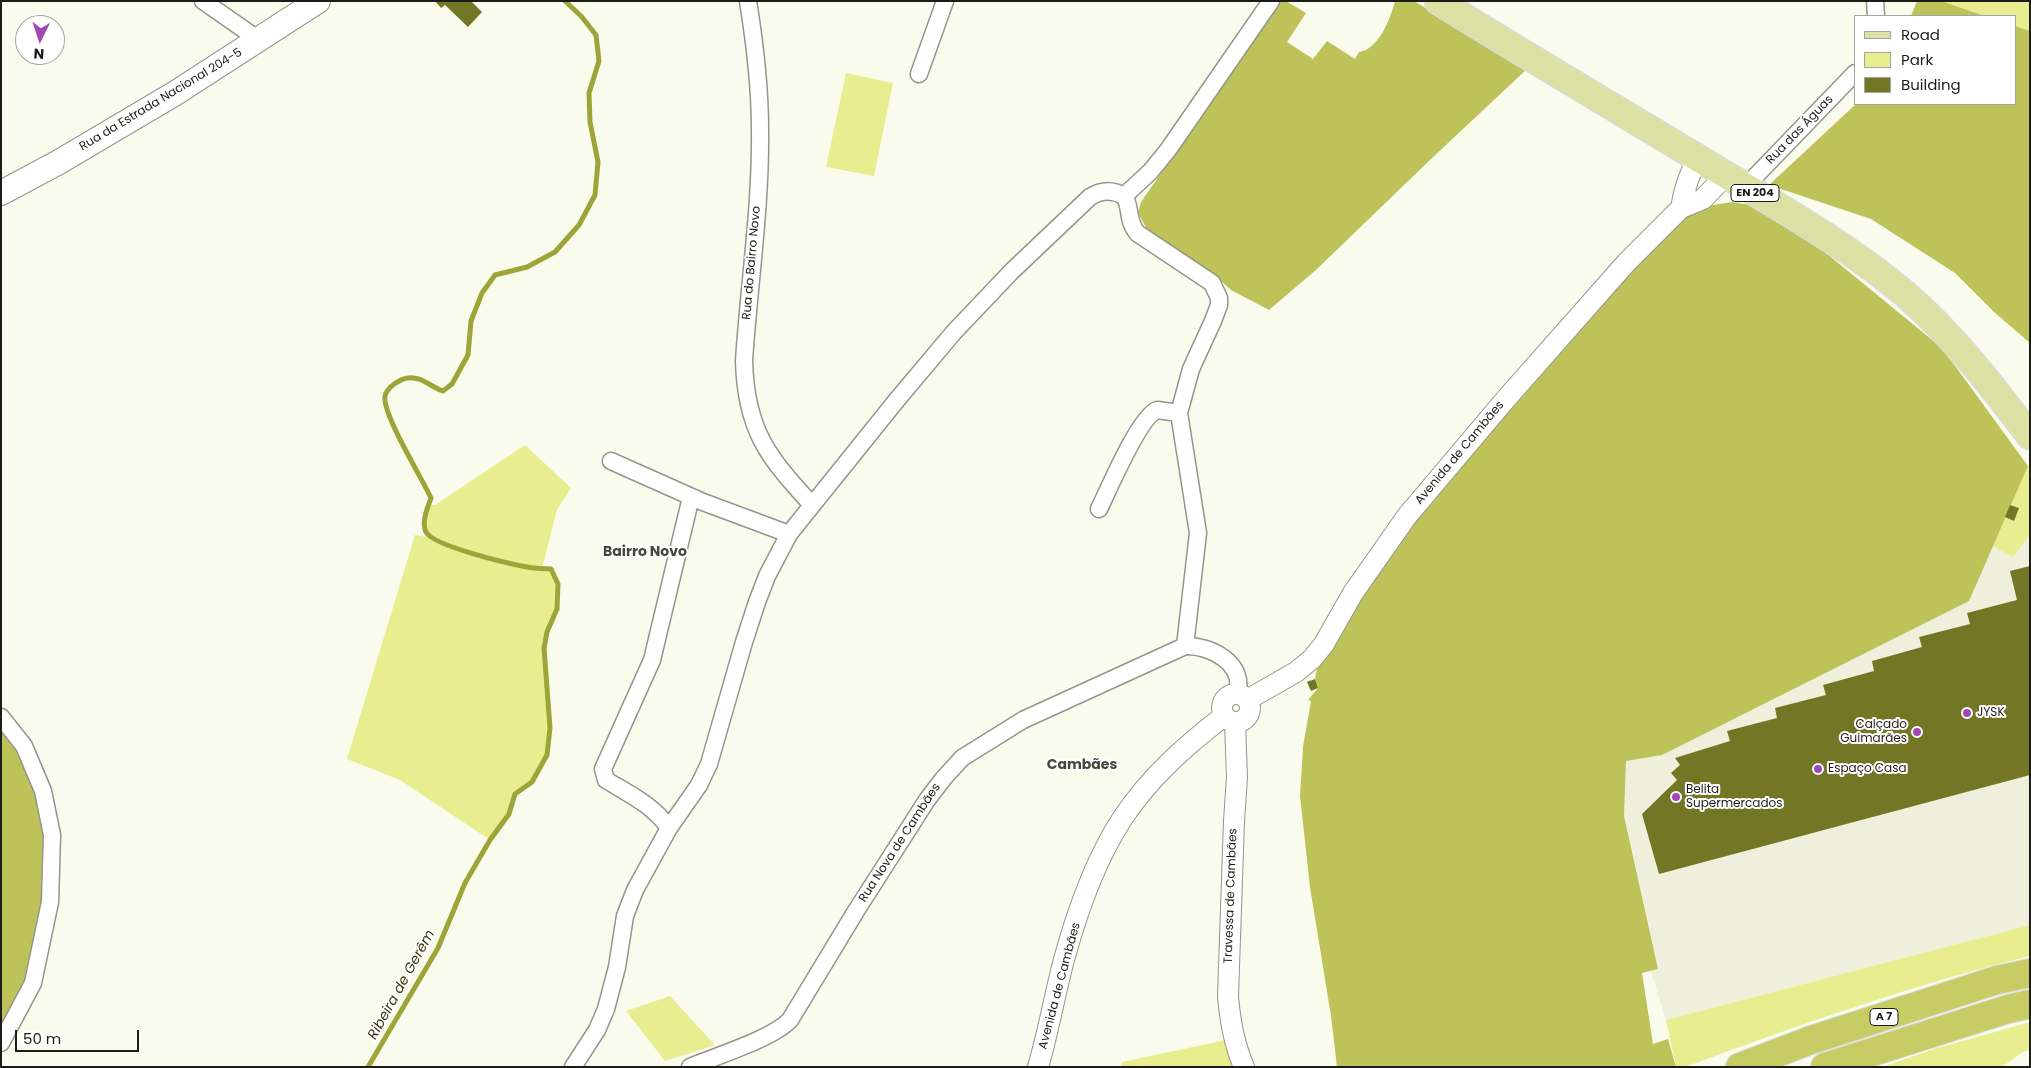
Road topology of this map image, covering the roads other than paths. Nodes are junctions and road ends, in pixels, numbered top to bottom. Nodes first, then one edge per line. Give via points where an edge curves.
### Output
1 (203, 1) edge
2 (318, 1) edge
3 (748, 1) edge
4 (945, 1) edge
5 (1271, 1) edge
6 (1438, 1) edge
7 (1875, 1) edge
8 (1876, 15) edge
9 (259, 40) junction
10 (919, 74) dead end
11 (1854, 74) edge
12 (1698, 158) junction
13 (1736, 181) junction
14 (1, 193) edge
15 (1124, 196) junction
16 (1681, 208) junction
17 (1179, 413) junction
18 (2030, 436) edge
19 (611, 461) dead end
20 (691, 497) junction
21 (812, 505) junction
22 (1099, 509) dead end
23 (789, 534) junction
24 (1185, 646) junction
25 (1242, 697) junction
26 (1, 717) edge
27 (1229, 719) junction
28 (669, 828) junction
29 (2030, 973) edge
30 (2030, 1004) edge
31 (1, 1043) edge
32 (573, 1067) edge
33 (690, 1067) edge
34 (1038, 1067) edge
35 (1244, 1067) edge
36 (1740, 1067) edge
37 (1825, 1067) edge

1 - 9 street
2 - 9 main road, Rua da Estrada Nacional 204-5
3 - 21 street, Rua do Bairro Novo via 760,130 744,381 761,442 773,461
4 - 10 street
5 - 15 street via 1168,150
6 - 12 main road, EN 204
7 - 8 street
9 - 14 main road, Rua da Estrada Nacional 204-5 via 59,162
11 - 13 street, Rua das Águas
12 - 13 main road, EN 204
12 - 16 street via 1690,172
13 - 16 street, Avenida de Cambães
13 - 18 main road, EN 204 via 1866,263 1906,295 1945,332
15 - 17 street via 1131,225 1137,233 1212,283 1219,298 1213,321 1191,369
15 - 21 street via 1106,191 1090,196 1012,271 954,332
16 - 25 street, Avenida de Cambães via 1626,263 1407,516 1312,659 1296,672
17 - 22 street via 1157,410 1150,415 1136,434
17 - 24 street via 1198,533
19 - 20 street
20 - 23 street
20 - 28 street via 652,660 603,769 606,780 651,808
21 - 23 street
23 - 28 street via 757,602 707,769
24 - 25 street via 1203,646 1227,661 1239,679
24 - 33 street, Rua Nova de Cambães via 1022,720 962,758 927,800 790,1020 770,1034
25 - 27 street, Avenida de Cambães via 1249,704 1249,713 1244,720
26 - 31 street via 28,755 43,791 52,834 50,902 33,983
27 - 34 street, Avenida de Cambães via 1194,738 1161,770 1123,818 1107,846 1091,880 1065,956
27 - 35 street, Travessa de Cambães via 1237,777 1228,996 1233,1031
28 - 32 street via 634,890 625,916 618,967 606,1010
29 - 36 highway, A 7 via 1997,980 1858,1025
30 - 37 highway, A 7

